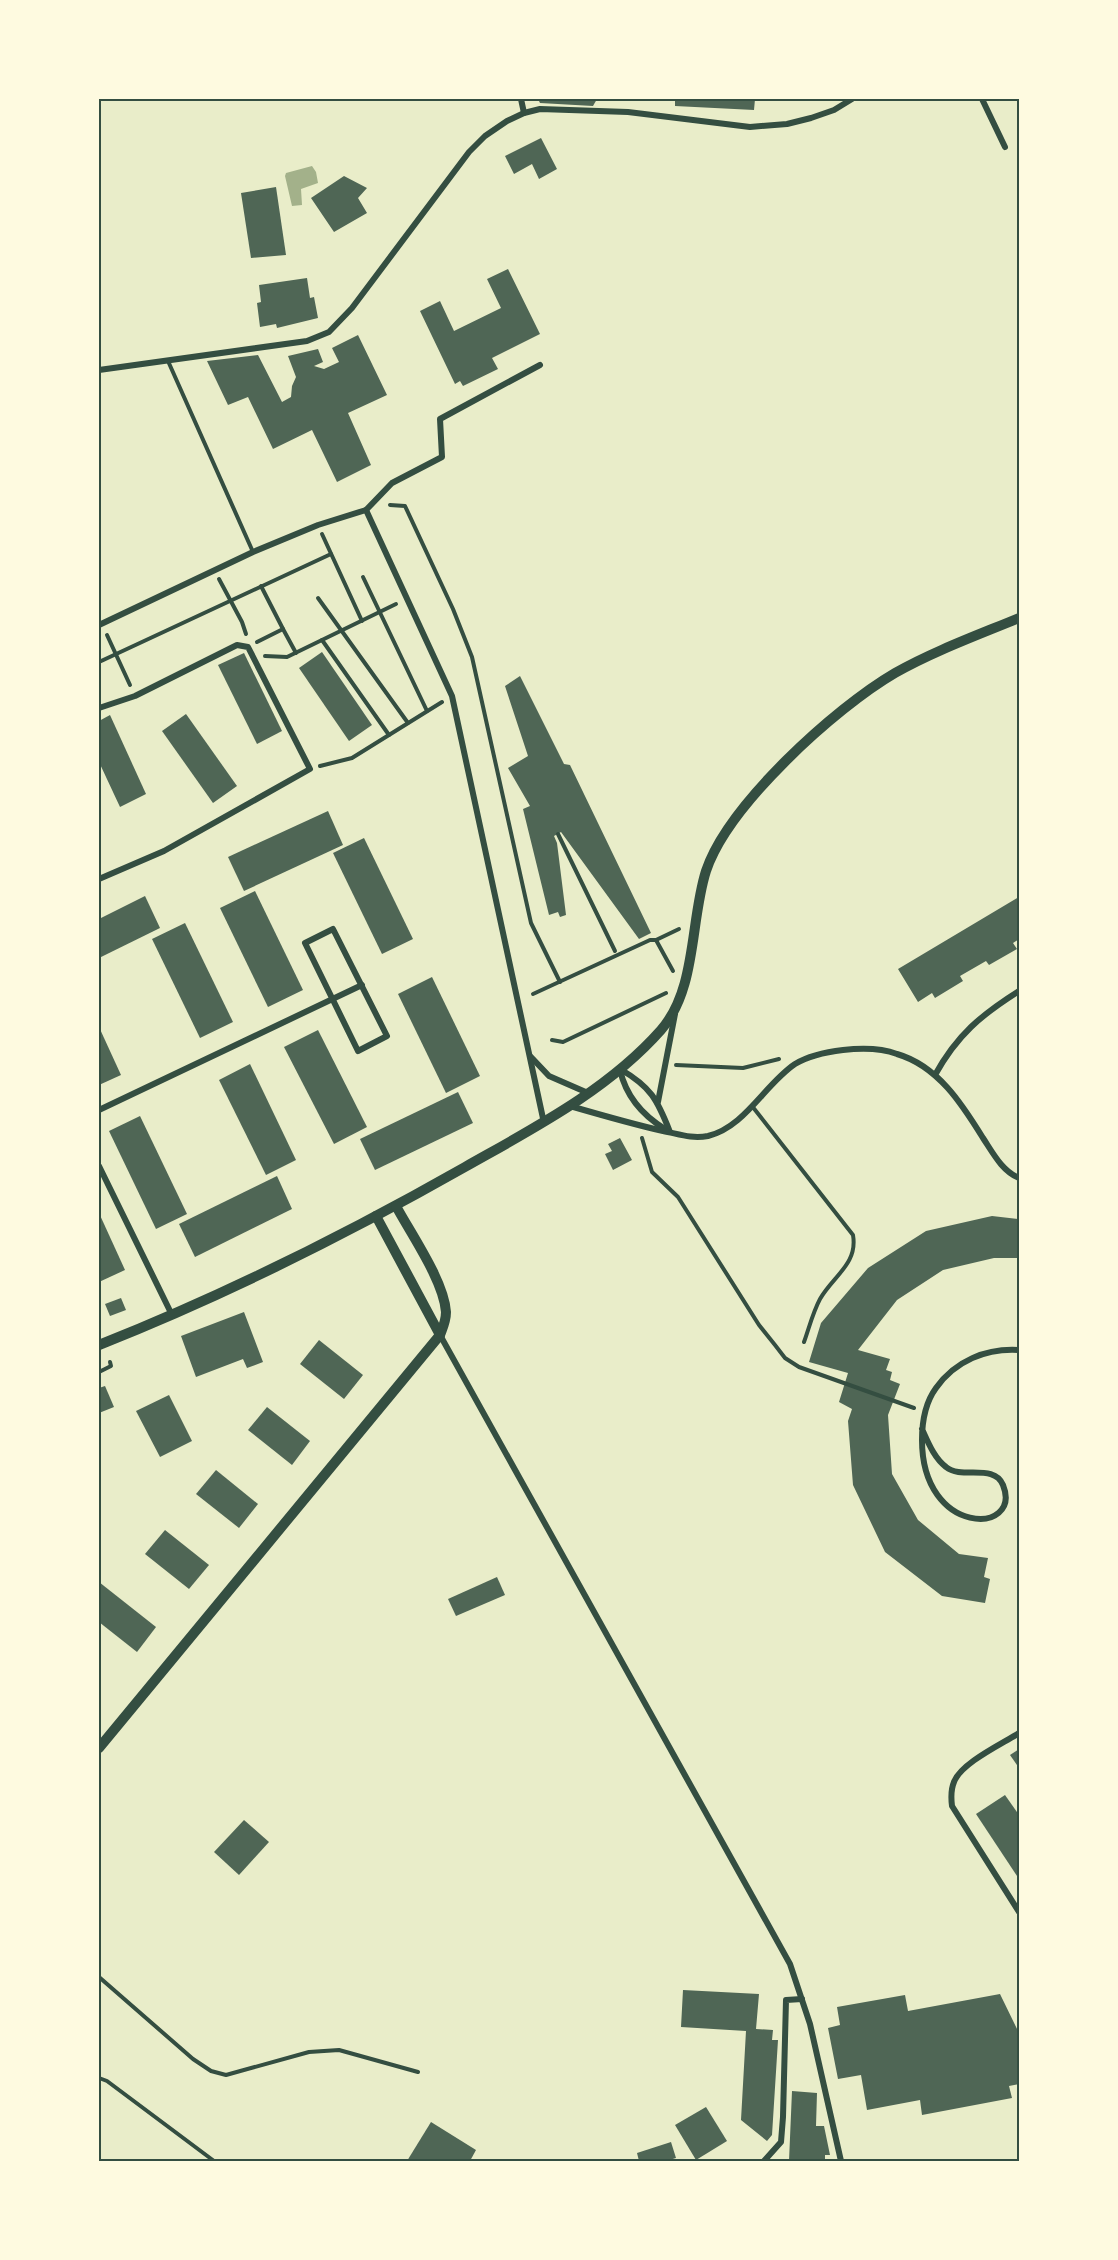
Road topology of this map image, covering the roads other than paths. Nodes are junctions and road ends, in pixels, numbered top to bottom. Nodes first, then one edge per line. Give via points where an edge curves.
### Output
1 (521, 99) edge
2 (852, 99) edge
3 (982, 99) edge
4 (524, 113) junction
5 (1005, 147) dead end
6 (167, 360) junction
7 (540, 365) dead end
8 (99, 370) edge
9 (366, 510) junction
10 (253, 552) junction
11 (1019, 618) edge
12 (100, 624) edge
13 (99, 708) edge
14 (99, 879) edge
15 (362, 985) junction
16 (1019, 991) edge
17 (333, 999) junction
18 (677, 1007) junction
19 (529, 1054) junction
20 (620, 1069) junction
21 (935, 1075) junction
22 (588, 1093) junction
23 (658, 1101) junction
24 (570, 1106) junction
25 (751, 1106) junction
26 (99, 1110) edge
27 (544, 1123) junction
28 (670, 1132) junction
29 (99, 1166) edge
30 (1019, 1178) edge
31 (396, 1206) junction
32 (376, 1216) junction
33 (172, 1315) junction
34 (440, 1335) junction
35 (804, 1342) dead end
36 (99, 1345) edge
37 (1019, 1350) edge
38 (922, 1429) junction
39 (1019, 1733) edge
40 (99, 1748) edge
41 (1019, 1912) edge
42 (99, 1977) edge
43 (802, 1999) junction
44 (418, 2072) dead end
45 (99, 2078) edge
46 (214, 2161) edge
47 (764, 2161) edge
48 (841, 2161) edge

1 - 4 street
2 - 4 street via 811,118 750,127 627,112 548,109
3 - 5 street
4 - 6 street via 491,131 470,152 329,332 307,341
6 - 8 street
6 - 10 lane
7 - 9 street via 440,419 442,457 392,483
9 - 10 street
9 - 19 street via 452,696
10 - 12 street
11 - 18 street via 922,660 874,687 825,726 751,799 724,834 708,867
13 - 14 street via 135,696 237,645 248,647 310,769 164,851
15 - 17 street
15 - 17 street via 387,1036 358,1051
15 - 17 street via 333,929 305,943
16 - 21 street via 974,1022
17 - 26 street
18 - 20 street via 656,1035
18 - 23 street
19 - 22 street via 549,1076
19 - 27 street
20 - 22 street
20 - 23 street via 643,1083
20 - 28 street via 624,1086 642,1112
21 - 25 street via 911,1059 879,1050 813,1055 780,1076
21 - 30 street via 957,1097 999,1162
22 - 24 street
23 - 28 street
24 - 27 street
24 - 28 street
25 - 28 street via 731,1125 708,1136 687,1137
25 - 35 lane via 853,1235 849,1262 820,1300
27 - 31 street
29 - 33 street
31 - 32 street
31 - 34 street via 445,1304 446,1319
32 - 33 street
32 - 34 street
33 - 36 street
34 - 40 street
34 - 43 street via 768,1922 790,1964
37 - 38 street via 998,1350 964,1362 932,1394
38 - 38 street via 926,1474 944,1504 974,1520 996,1515 1005,1498 999,1479 986,1473 960,1474 947,1468
39 - 41 street via 960,1773 954,1780 951,1799
42 - 44 lane via 211,2071 226,2075 309,2052 339,2050
43 - 47 street via 786,2000 781,2142
43 - 48 street
45 - 46 lane

